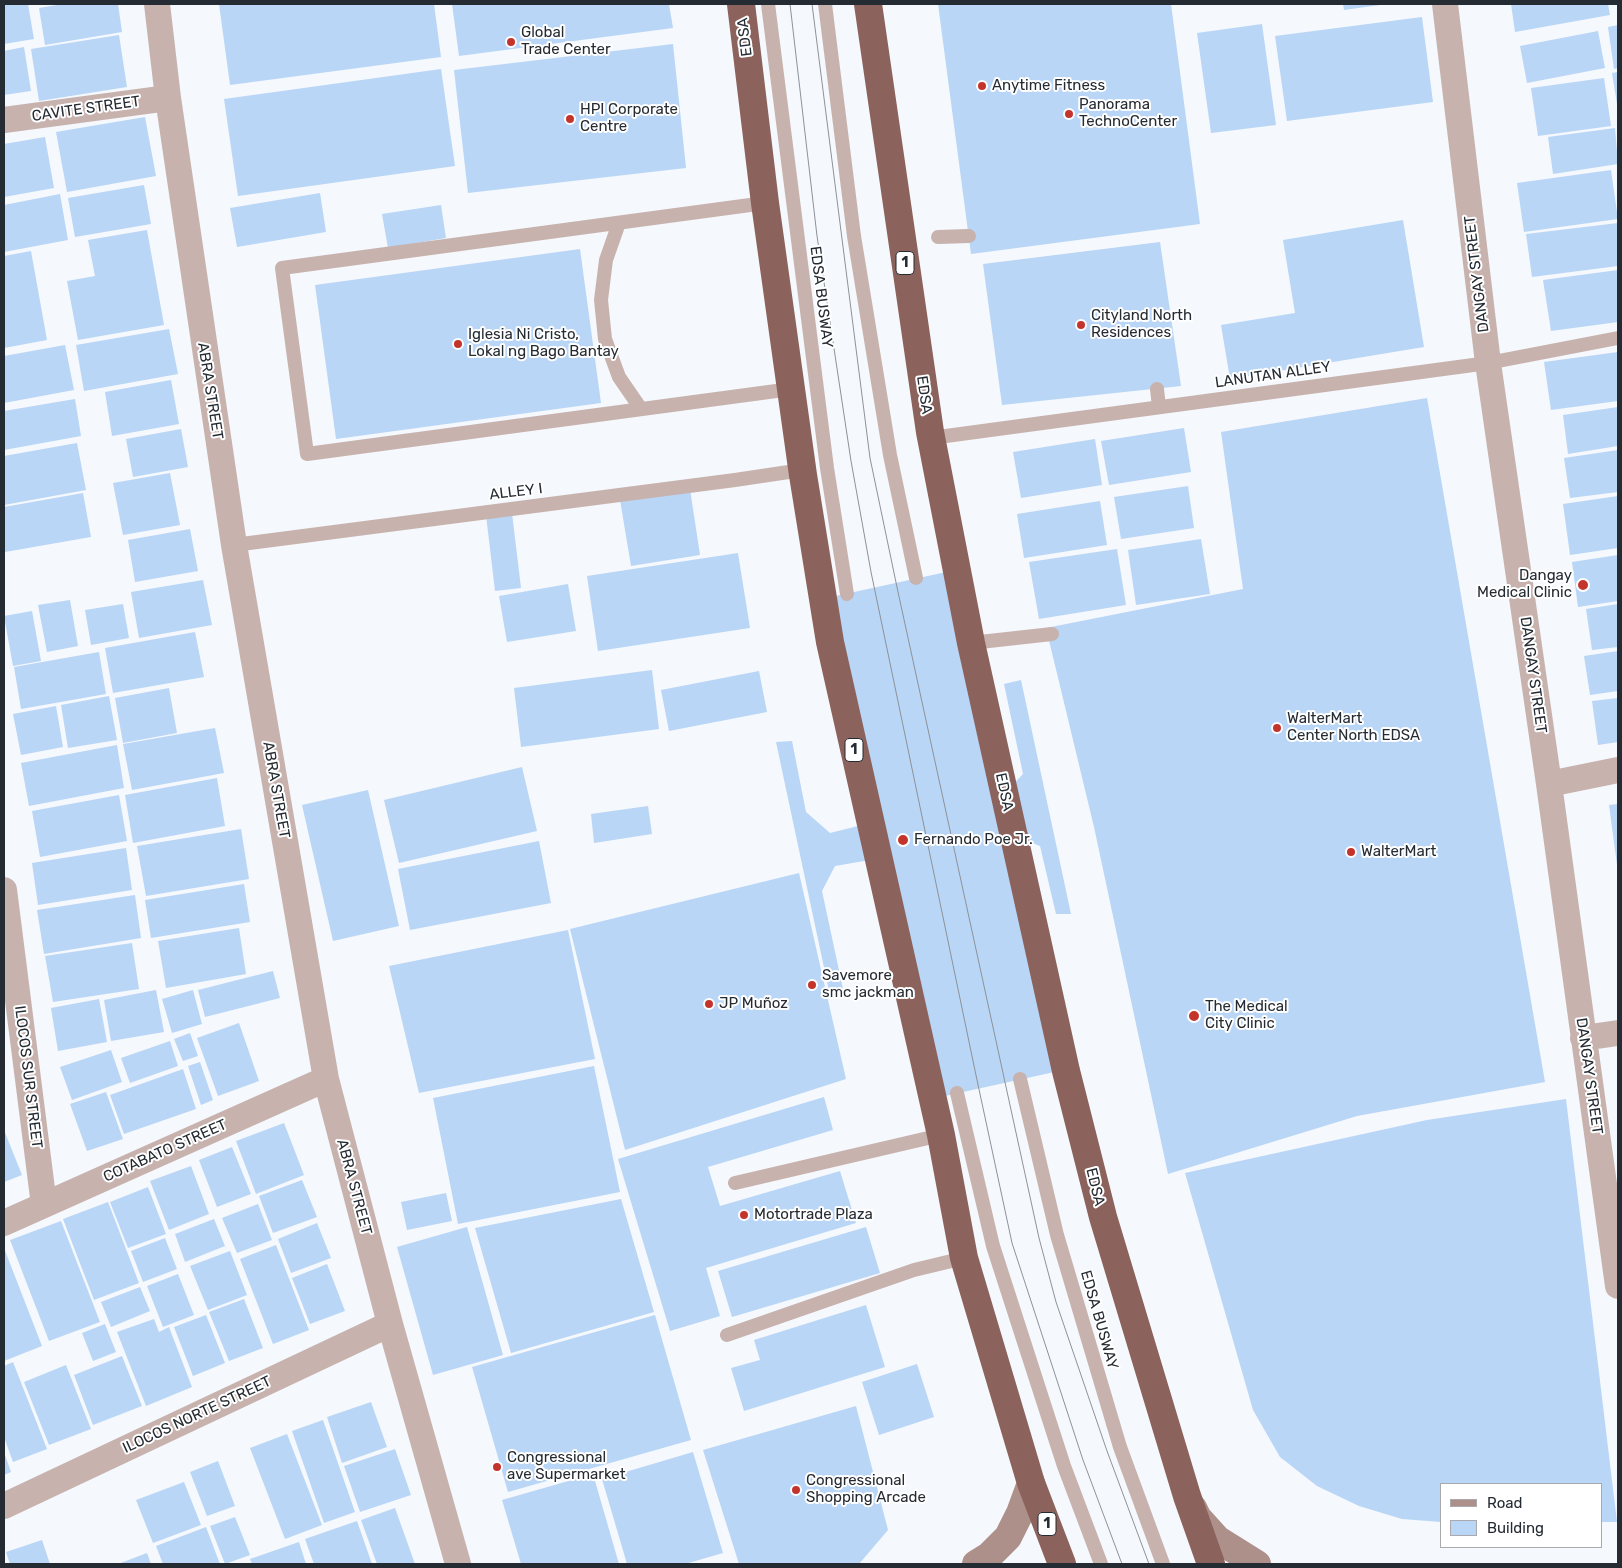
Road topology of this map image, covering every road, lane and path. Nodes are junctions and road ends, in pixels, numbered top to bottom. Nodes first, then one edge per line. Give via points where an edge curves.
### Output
1 (157, 4) edge
2 (741, 4) edge
3 (768, 4) edge
4 (825, 4) edge
5 (868, 4) edge
6 (1445, 4) edge
7 (168, 98) junction
8 (4, 120) edge
9 (765, 203) junction
10 (620, 223) junction
11 (969, 236) dead end
12 (938, 237) dead end
13 (1618, 338) edge
14 (1488, 363) junction
15 (791, 389) junction
16 (1157, 389) dead end
17 (1159, 407) junction
18 (641, 409) junction
19 (931, 438) junction
20 (802, 470) junction
21 (234, 545) junction
22 (916, 578) dead end
23 (848, 594) dead end
24 (1052, 634) dead end
25 (971, 643) junction
26 (1618, 770) edge
27 (1549, 784) junction
28 (4, 890) edge
29 (1618, 1033) edge
30 (1583, 1038) junction
31 (326, 1079) junction
32 (1020, 1079) dead end
33 (957, 1093) dead end
34 (940, 1135) junction
35 (735, 1183) dead end
36 (44, 1205) junction
37 (4, 1223) edge
38 (964, 1258) junction
39 (1618, 1286) edge
40 (390, 1324) junction
41 (727, 1335) dead end
42 (1031, 1483) junction
43 (1187, 1496) junction
44 (4, 1506) edge
45 (458, 1564) edge
46 (976, 1564) edge
47 (1062, 1564) edge
48 (1101, 1564) edge
49 (1163, 1564) edge
50 (1211, 1564) edge
51 (1257, 1564) edge

1 - 7 street, ABRA STREET
2 - 9 highway, EDSA / 1
3 - 23 lane, EDSA BUSWAY via 826,468
4 - 22 lane via 854,236 890,454
5 - 19 highway, EDSA / 1
6 - 14 street, DANGAY STREET
7 - 8 street, CAVITE STREET
7 - 21 street, ABRA STREET
9 - 10 lane
9 - 15 highway, EDSA / 1
10 - 18 lane via 606,260 601,300 605,339 619,376
10 - 18 lane via 282,268 307,454
11 - 12 lane
13 - 14 lane, LANUTAN ALLEY
14 - 17 lane, LANUTAN ALLEY
14 - 27 street, DANGAY STREET
15 - 18 lane
15 - 20 highway, EDSA / 1
16 - 17 lane
17 - 19 lane, LANUTAN ALLEY
19 - 25 highway, EDSA / 1
20 - 21 lane, ALLEY I
20 - 34 highway, EDSA / 1 via 830,642
21 - 31 street, ABRA STREET
24 - 25 lane
25 - 43 highway, EDSA / 1 via 1066,1070 1101,1208
26 - 27 street
27 - 30 street, DANGAY STREET
28 - 36 street, ILOCOS SUR STREET
29 - 30 street
30 - 39 street, DANGAY STREET
31 - 36 street, COTABATO STREET
31 - 40 street, ABRA STREET
32 - 49 lane, EDSA BUSWAY via 1057,1235 1114,1428
33 - 48 lane via 993,1246 1064,1466
34 - 35 lane
34 - 38 highway, EDSA / 1
36 - 37 street, COTABATO STREET
38 - 41 lane via 914,1270
38 - 42 highway, EDSA / 1
40 - 44 street, ILOCOS NORTE STREET
40 - 45 street, ABRA STREET
42 - 46 main road via 1008,1536 989,1556
42 - 47 highway, EDSA / 1
43 - 50 highway, EDSA / 1
43 - 51 main road via 1198,1518 1217,1539

